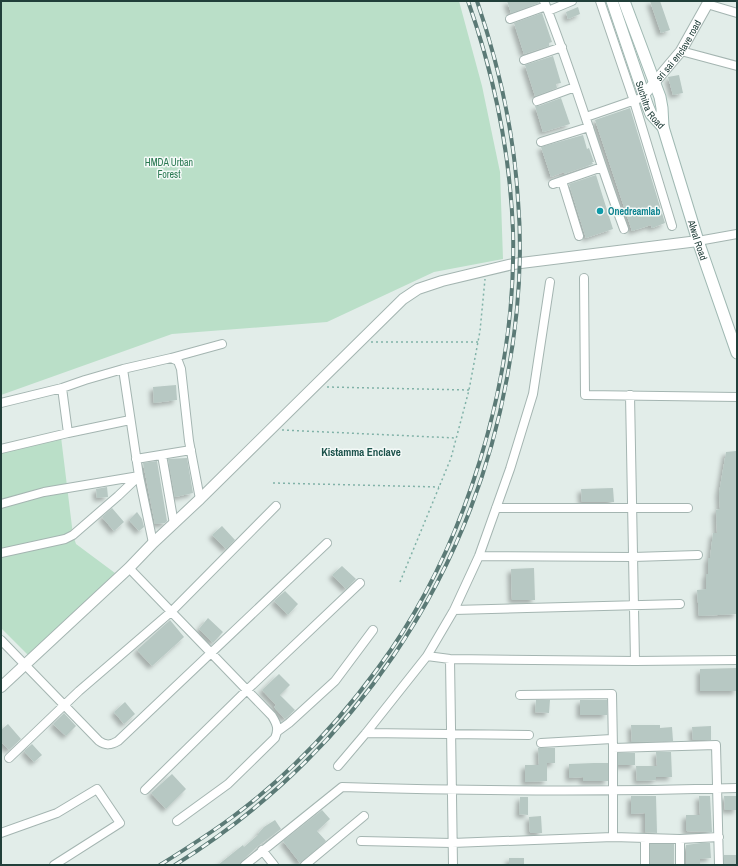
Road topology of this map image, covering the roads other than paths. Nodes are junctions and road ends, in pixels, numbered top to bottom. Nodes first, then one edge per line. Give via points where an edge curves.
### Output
1 (572, 1) edge
2 (600, 1) edge
3 (612, 1) edge
4 (624, 1) edge
5 (708, 3) edge
6 (546, 6) edge
7 (737, 13) edge
8 (510, 20) dead end
9 (562, 48) junction
10 (681, 52) junction
11 (524, 60) dead end
12 (737, 66) edge
13 (655, 84) junction
14 (575, 87) junction
15 (639, 99) junction
16 (536, 101) dead end
17 (586, 117) junction
18 (589, 127) junction
19 (663, 127) junction
20 (541, 142) dead end
21 (602, 167) junction
22 (562, 181) junction
23 (554, 184) dead end
24 (672, 226) dead end
25 (624, 229) dead end
26 (737, 234) edge
27 (579, 236) dead end
28 (698, 241) junction
29 (584, 278) dead end
30 (550, 282) dead end
31 (222, 344) dead end
32 (737, 353) edge
33 (172, 358) junction
34 (123, 369) junction
35 (62, 388) junction
36 (630, 395) junction
37 (737, 397) edge
38 (1, 403) edge
39 (130, 420) junction
40 (68, 433) junction
41 (1, 449) edge
42 (191, 450) junction
43 (162, 455) junction
44 (136, 459) junction
45 (138, 476) junction
46 (200, 499) junction
47 (1, 504) edge
48 (276, 506) dead end
49 (496, 508) junction
50 (632, 508) junction
51 (688, 508) dead end
52 (174, 524) junction
53 (152, 543) junction
54 (327, 543) dead end
55 (1, 552) edge
56 (698, 555) dead end
57 (479, 556) junction
58 (633, 557) junction
59 (129, 568) junction
60 (360, 583) dead end
61 (680, 604) dead end
62 (634, 606) junction
63 (454, 610) junction
64 (172, 611) junction
65 (373, 630) dead end
66 (1, 640) edge
67 (211, 652) junction
68 (427, 656) junction
69 (450, 659) junction
70 (737, 660) edge
71 (635, 661) junction
72 (25, 665) junction
73 (1, 687) edge
74 (247, 690) junction
75 (520, 695) dead end
76 (65, 706) junction
77 (278, 731) junction
78 (366, 733) junction
79 (529, 734) dead end
80 (452, 735) junction
81 (541, 743) dead end
82 (613, 744) junction
83 (8, 758) dead end
84 (338, 766) dead end
85 (737, 788) edge
86 (716, 789) junction
87 (144, 790) dead end
88 (451, 791) junction
89 (613, 791) junction
90 (364, 816) dead end
91 (177, 820) dead end
92 (1, 834) edge
93 (719, 836) junction
94 (613, 837) junction
95 (645, 838) junction
96 (680, 839) junction
97 (361, 841) dead end
98 (452, 843) junction
99 (262, 850) junction
100 (54, 865) edge
101 (245, 865) edge
102 (274, 865) edge
103 (305, 865) edge
104 (453, 865) edge
105 (645, 865) edge
106 (680, 865) edge
107 (719, 865) edge

1 - 6 street
2 - 15 street
3 - 15 main road, Suchitra Road
4 - 13 main road, Suchitra Road
5 - 7 street
5 - 10 street, sri sai enclave road
6 - 8 street
6 - 9 street
9 - 11 street
9 - 14 street
10 - 12 street
10 - 13 street, sri sai enclave road
13 - 15 street, sri sai enclave road
13 - 19 main road, Suchitra Road via 662,108
14 - 16 street
14 - 17 street
15 - 17 street
15 - 19 main road, Suchitra Road
15 - 24 street
17 - 18 street
18 - 20 street
18 - 21 street
19 - 28 main road, Alwal Road
21 - 22 street
21 - 25 street
22 - 23 street
22 - 27 street
26 - 28 street
28 - 32 main road, Alwal Road
28 - 46 street via 513,264 418,289 403,299 358,342
29 - 36 street via 585,395
30 - 49 street via 533,394
31 - 33 street
33 - 34 street
33 - 42 street via 178,361 181,369
34 - 35 street
34 - 39 street
35 - 38 street
35 - 40 street
36 - 37 street
36 - 50 street
39 - 40 street
39 - 44 street
40 - 41 street
42 - 43 street
42 - 46 street
43 - 44 street
43 - 52 street
44 - 45 street
45 - 47 street via 44,492
45 - 53 street
45 - 55 street via 73,535 65,539
46 - 52 street
48 - 64 street
49 - 50 street
49 - 57 street
50 - 51 street
50 - 58 street
52 - 53 street
53 - 59 street
54 - 67 street
56 - 58 street
57 - 58 street
57 - 63 street
58 - 62 street
59 - 64 street
59 - 72 street
60 - 74 street
61 - 62 street
62 - 63 street
62 - 71 street
63 - 68 street
64 - 67 street
64 - 76 street
65 - 77 street via 335,681
66 - 72 street
67 - 74 street
67 - 76 street via 114,743 104,744 99,741
68 - 69 street
68 - 78 street
69 - 71 street
69 - 80 street
70 - 71 street
72 - 73 street
72 - 76 street
74 - 77 street via 272,716
74 - 87 street
75 - 82 street via 612,694
76 - 83 street
77 - 91 street via 275,738 228,784
78 - 80 street
78 - 84 street
79 - 80 street
80 - 88 street
81 - 82 street
82 - 86 street via 716,746
82 - 89 street
85 - 86 street
86 - 89 street
86 - 93 street
88 - 89 street
88 - 98 street
88 - 99 street via 342,787
89 - 94 street
90 - 103 street
92 - 100 street via 57,813 97,790 120,823
93 - 96 street
93 - 107 street
94 - 95 street
94 - 98 street
95 - 96 street
95 - 105 street
96 - 106 street
97 - 98 street
98 - 104 street
99 - 101 street
99 - 102 street

